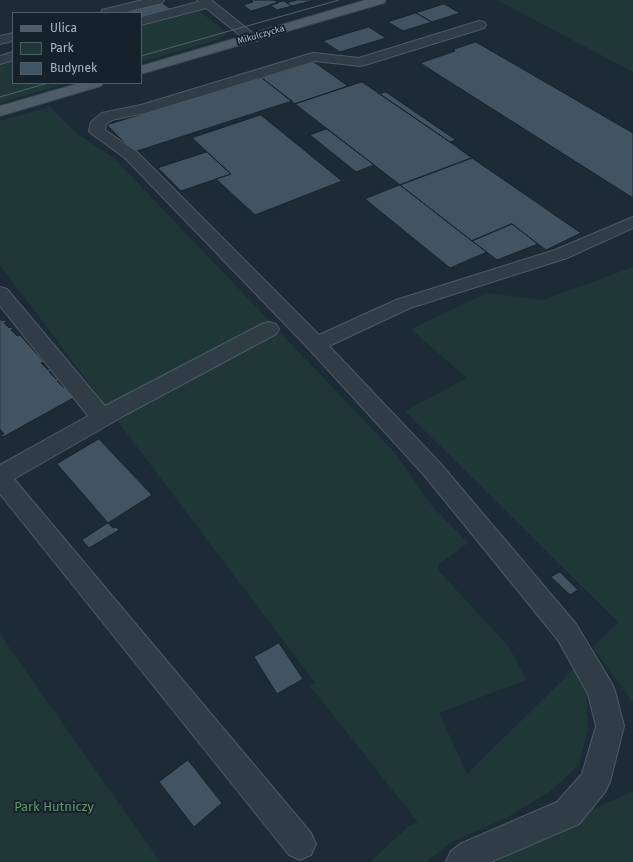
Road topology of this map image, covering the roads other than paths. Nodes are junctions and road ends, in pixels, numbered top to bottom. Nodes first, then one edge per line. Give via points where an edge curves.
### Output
1 (158, 0) edge
2 (380, 0) edge
3 (205, 2) edge
4 (111, 12) edge
5 (142, 21) edge
6 (479, 25) dead end
7 (12, 37) edge
8 (252, 38) junction
9 (0, 40) edge
10 (12, 56) edge
11 (0, 60) edge
12 (142, 70) edge
13 (93, 84) edge
14 (0, 111) edge
15 (633, 222) edge
16 (0, 293) edge
17 (269, 329) dead end
18 (316, 344) junction
19 (102, 418) junction
20 (0, 477) edge
21 (300, 844) dead end
22 (462, 862) edge

1 - 4 street
2 - 8 main road, Mikulczycka
3 - 5 street
3 - 8 street
6 - 18 street via 360,62 314,58 144,109 107,116 99,122 98,130 131,155
7 - 9 street
8 - 12 main road, Mikulczycka
10 - 11 street
13 - 14 main road
15 - 18 street via 561,254 403,304
16 - 19 street
17 - 19 street
18 - 22 street via 432,469 567,632 601,691 610,726 595,782 568,813 471,855
19 - 20 street
20 - 21 street

